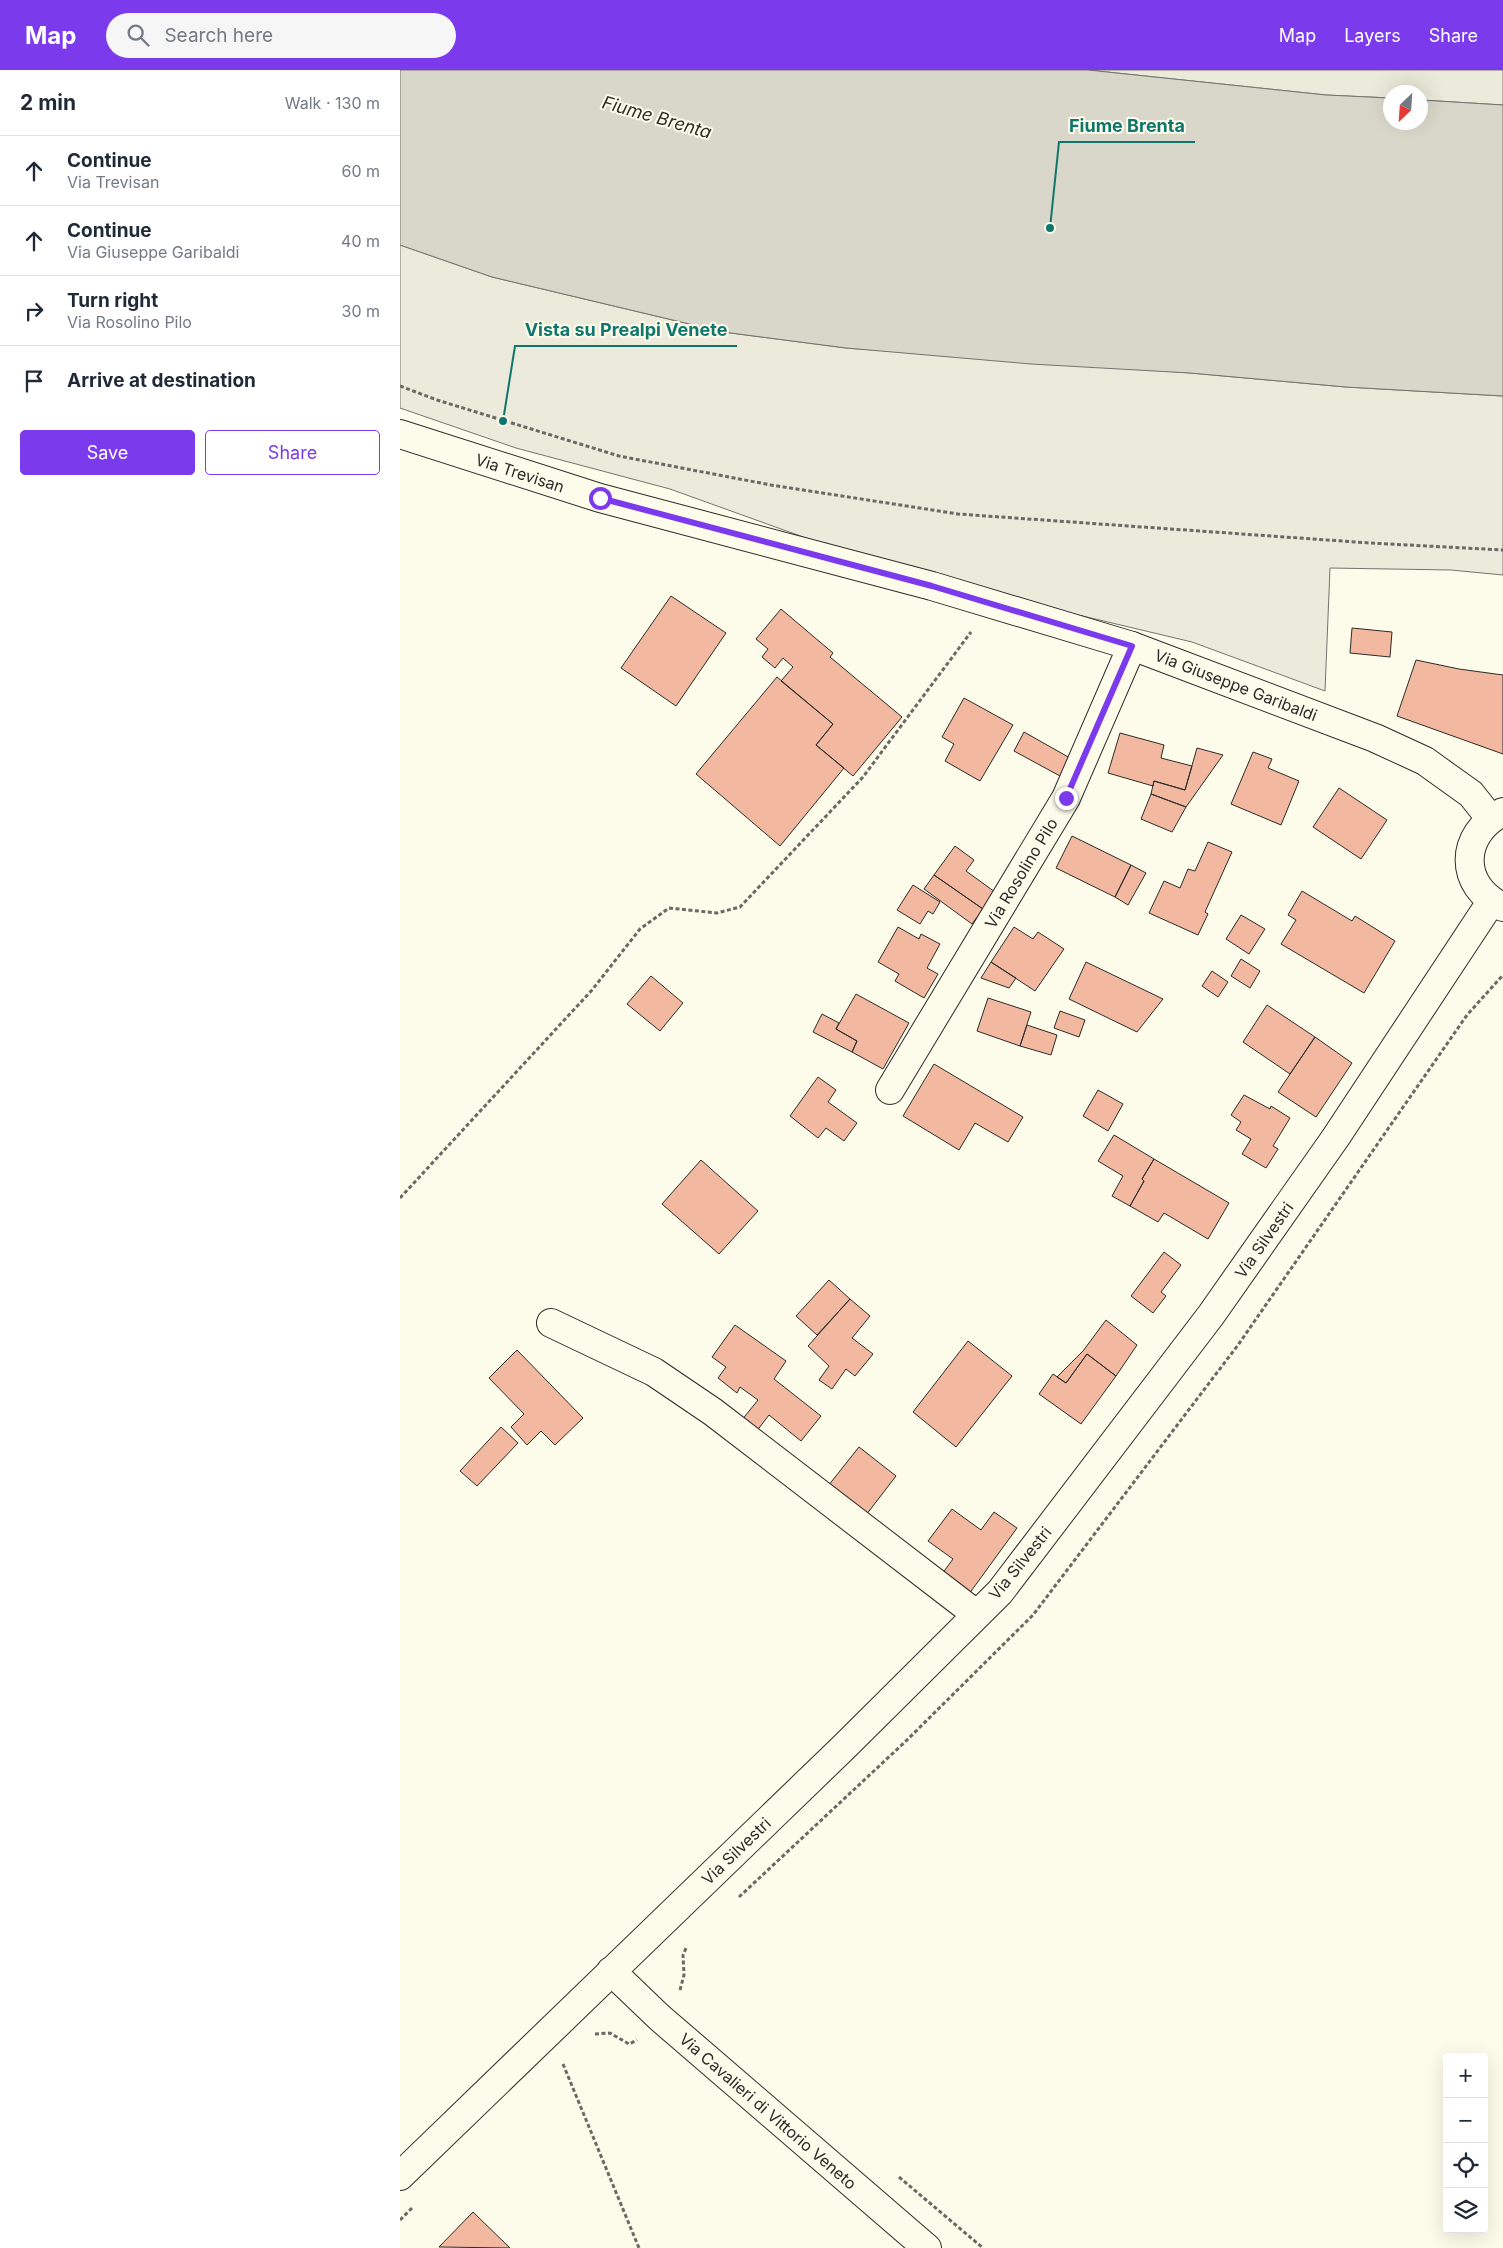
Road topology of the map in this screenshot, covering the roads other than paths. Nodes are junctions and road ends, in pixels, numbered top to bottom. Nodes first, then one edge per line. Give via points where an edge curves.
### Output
1 (400, 434) edge
2 (932, 586) joint
3 (1132, 646) junction
4 (1496, 815) edge
5 (1497, 904) edge
6 (890, 1090) dead end
7 (551, 1323) dead end
8 (976, 1614) junction
9 (612, 1971) junction
10 (400, 2176) edge
11 (927, 2248) edge

1 - 2 street, Via Trevisan via 600,498
2 - 3 street, Via Giuseppe Garibaldi
3 - 4 street, Via Giuseppe Garibaldi via 1375,738 1425,761
3 - 6 street, Via Rosolino Pilo via 1066,798
4 - 5 street, Via Giuseppe Garibaldi via 1477,832 1470,850 1470,870 1477,888
5 - 8 street, Via Silvestri via 1211,1316 1000,1592
7 - 8 street via 654,1372 713,1412
8 - 9 street, Via Silvestri
9 - 10 street, Via Silvestri
9 - 11 street, Via Cavalieri di Vittorio Veneto via 659,2018

